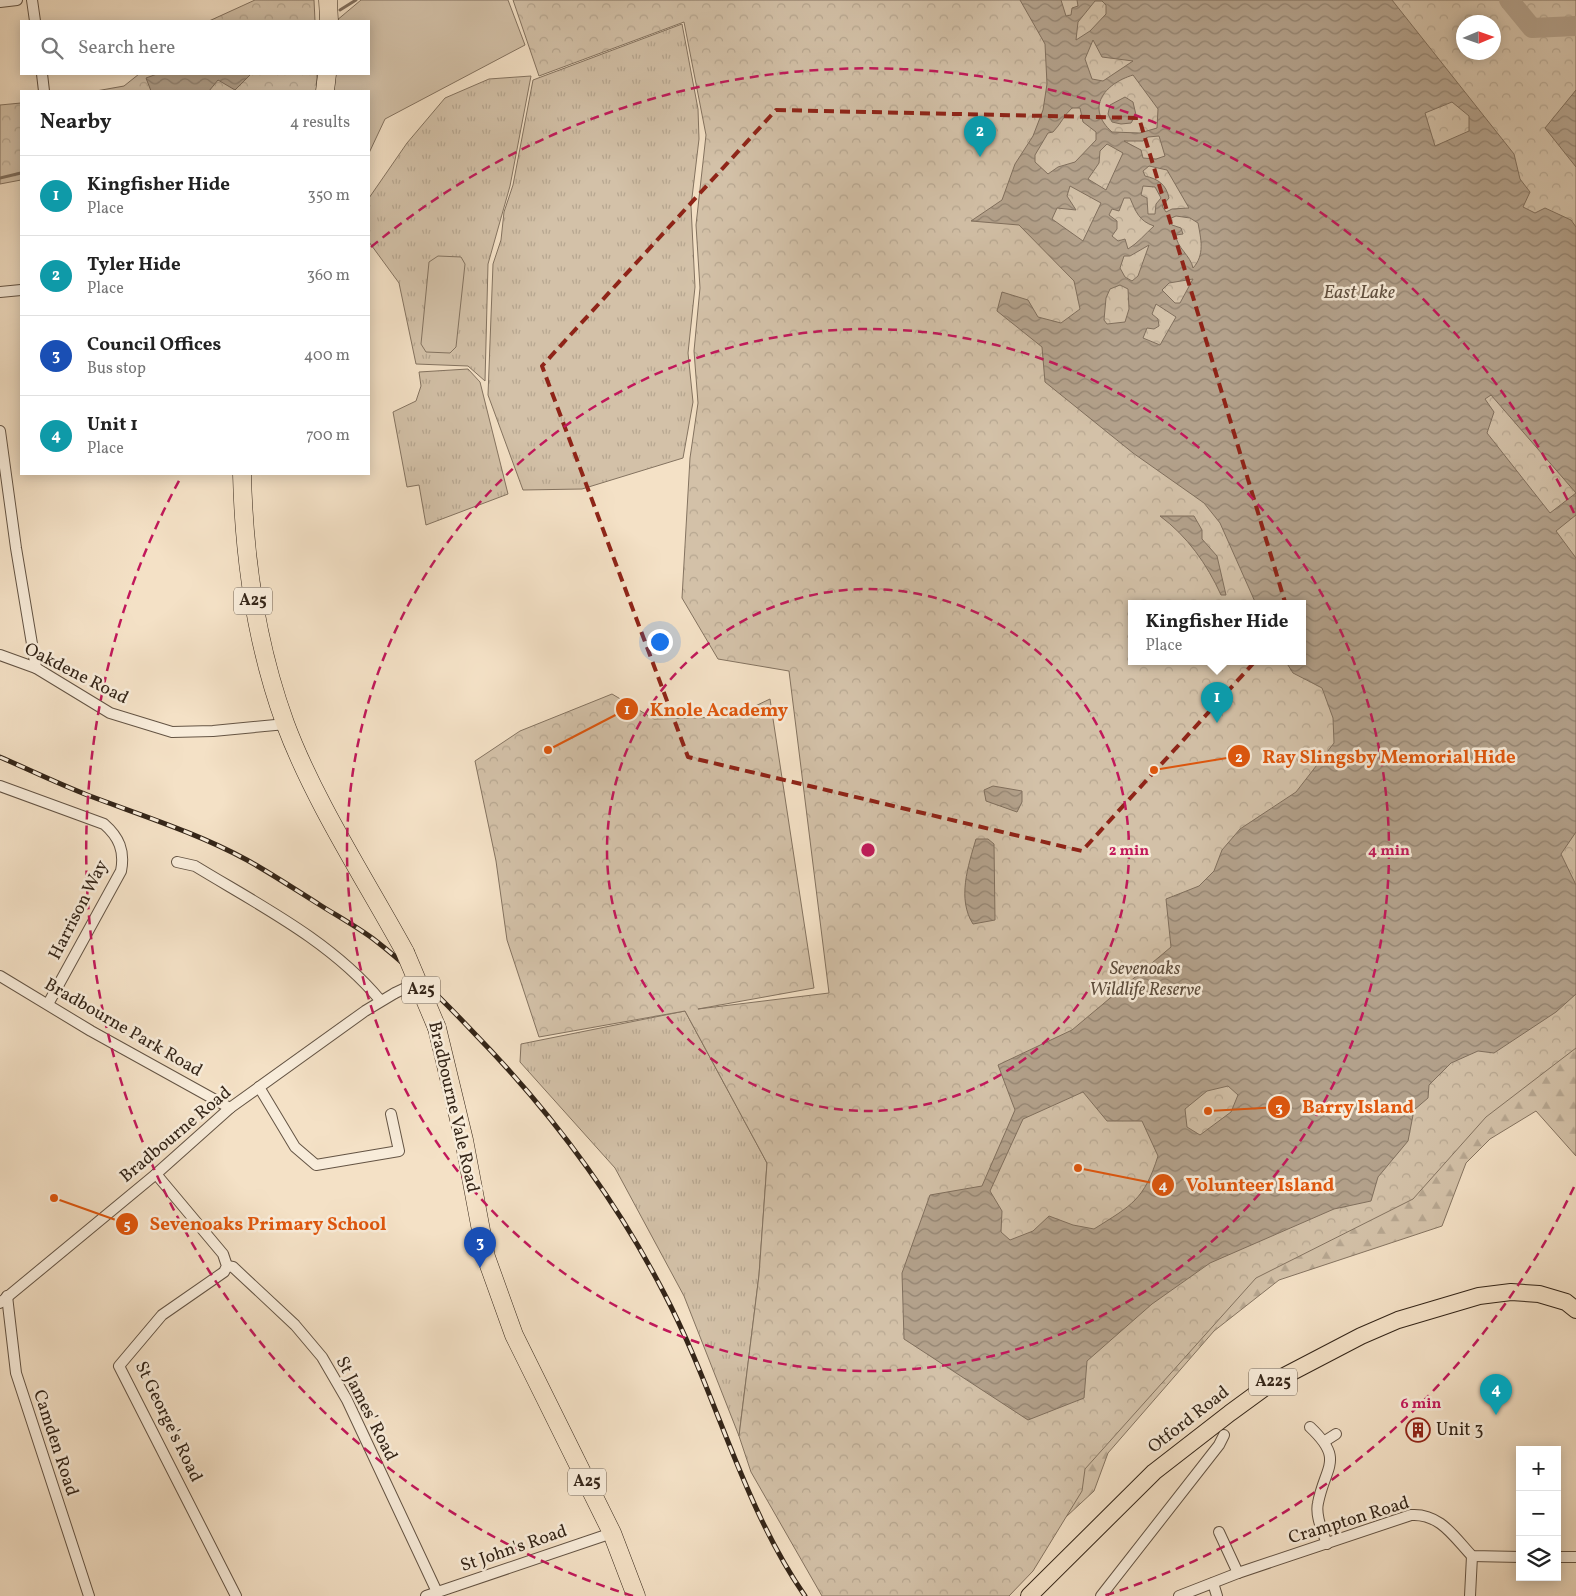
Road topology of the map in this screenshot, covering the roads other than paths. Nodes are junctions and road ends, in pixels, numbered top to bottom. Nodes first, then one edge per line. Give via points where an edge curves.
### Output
1 (17, 0) edge
2 (32, 0) edge
3 (328, 0) edge
4 (0, 2) edge
5 (35, 20) edge
6 (329, 20) edge
7 (42, 75) edge
8 (327, 75) edge
9 (44, 90) edge
10 (325, 90) edge
11 (20, 290) edge
12 (0, 292) edge
13 (0, 431) edge
14 (242, 475) edge
15 (0, 655) edge
16 (36, 668) junction
17 (286, 724) junction
18 (0, 786) edge
19 (177, 862) dead end
20 (0, 976) edge
21 (418, 982) junction
22 (380, 1000) junction
23 (48, 1004) junction
24 (259, 1087) junction
25 (230, 1108) junction
26 (391, 1114) dead end
27 (156, 1174) junction
28 (227, 1266) junction
29 (4, 1299) edge
30 (1576, 1310) edge
31 (1310, 1427) dead end
32 (1336, 1434) dead end
33 (1224, 1435) dead end
34 (1325, 1441) junction
35 (1219, 1532) dead end
36 (612, 1533) junction
37 (1327, 1544) junction
38 (1472, 1556) junction
39 (1561, 1557) edge
40 (1576, 1557) edge
41 (1516, 1558) edge
42 (1238, 1573) junction
43 (1213, 1583) junction
44 (437, 1594) edge
45 (89, 1596) edge
46 (236, 1596) edge
47 (426, 1596) edge
48 (636, 1596) edge
49 (1030, 1596) edge
50 (1101, 1596) edge
51 (1178, 1596) edge
52 (1217, 1596) edge
53 (1470, 1596) edge

1 - 4 street
2 - 5 street
3 - 6 highway
7 - 9 street
8 - 10 highway
11 - 12 street
13 - 16 street
14 - 17 highway, Bradbourne Vale Road / A25 via 250,586 265,659
15 - 16 street, Oakdene Road
16 - 17 street, Oakdene Road via 110,713 172,732
17 - 21 highway, Bradbourne Vale Road / A25, bridge via 314,786 405,952
18 - 23 street, Harrison Way via 104,824 116,837 122,851 121,871
19 - 22 street via 195,866 316,941 363,980
20 - 23 street, Bradbourne Park Road
21 - 22 street, Bradbourne Road, bridge
21 - 36 highway, Bradbourne Vale Road / A25, bridge via 437,1028 464,1140 486,1257 514,1335
22 - 24 street, Bradbourne Road
23 - 25 street, Bradbourne Park Road
24 - 25 street, Bradbourne Road
24 - 26 street via 295,1147 316,1164 399,1151
25 - 27 street, Bradbourne Road
27 - 28 street via 222,1254
27 - 29 street, Bradbourne Road
28 - 44 street, St James' Road via 233,1267 295,1325 322,1357 348,1400
28 - 46 street, St George's Road via 224,1272 162,1315 119,1366
29 - 45 street, Camden Road via 16,1373
30 - 49 main road, Otford Road / A225 via 1566,1302 1539,1294 1511,1292 1479,1296 1398,1320 1271,1383 1154,1472
31 - 34 street
32 - 34 street
33 - 50 street, Otford Road
34 - 37 street via 1330,1470 1317,1504
35 - 42 street
36 - 44 street, St John's Road
36 - 48 highway, Bradbourne Vale Road / A25
37 - 38 street, Crampton Road via 1411,1515 1420,1515 1439,1521
37 - 42 street, Crampton Road
38 - 41 street
38 - 53 street
39 - 40 street
42 - 43 street, Crampton Road
43 - 51 street, Crampton Road
43 - 52 street
44 - 47 street, St John's Road

